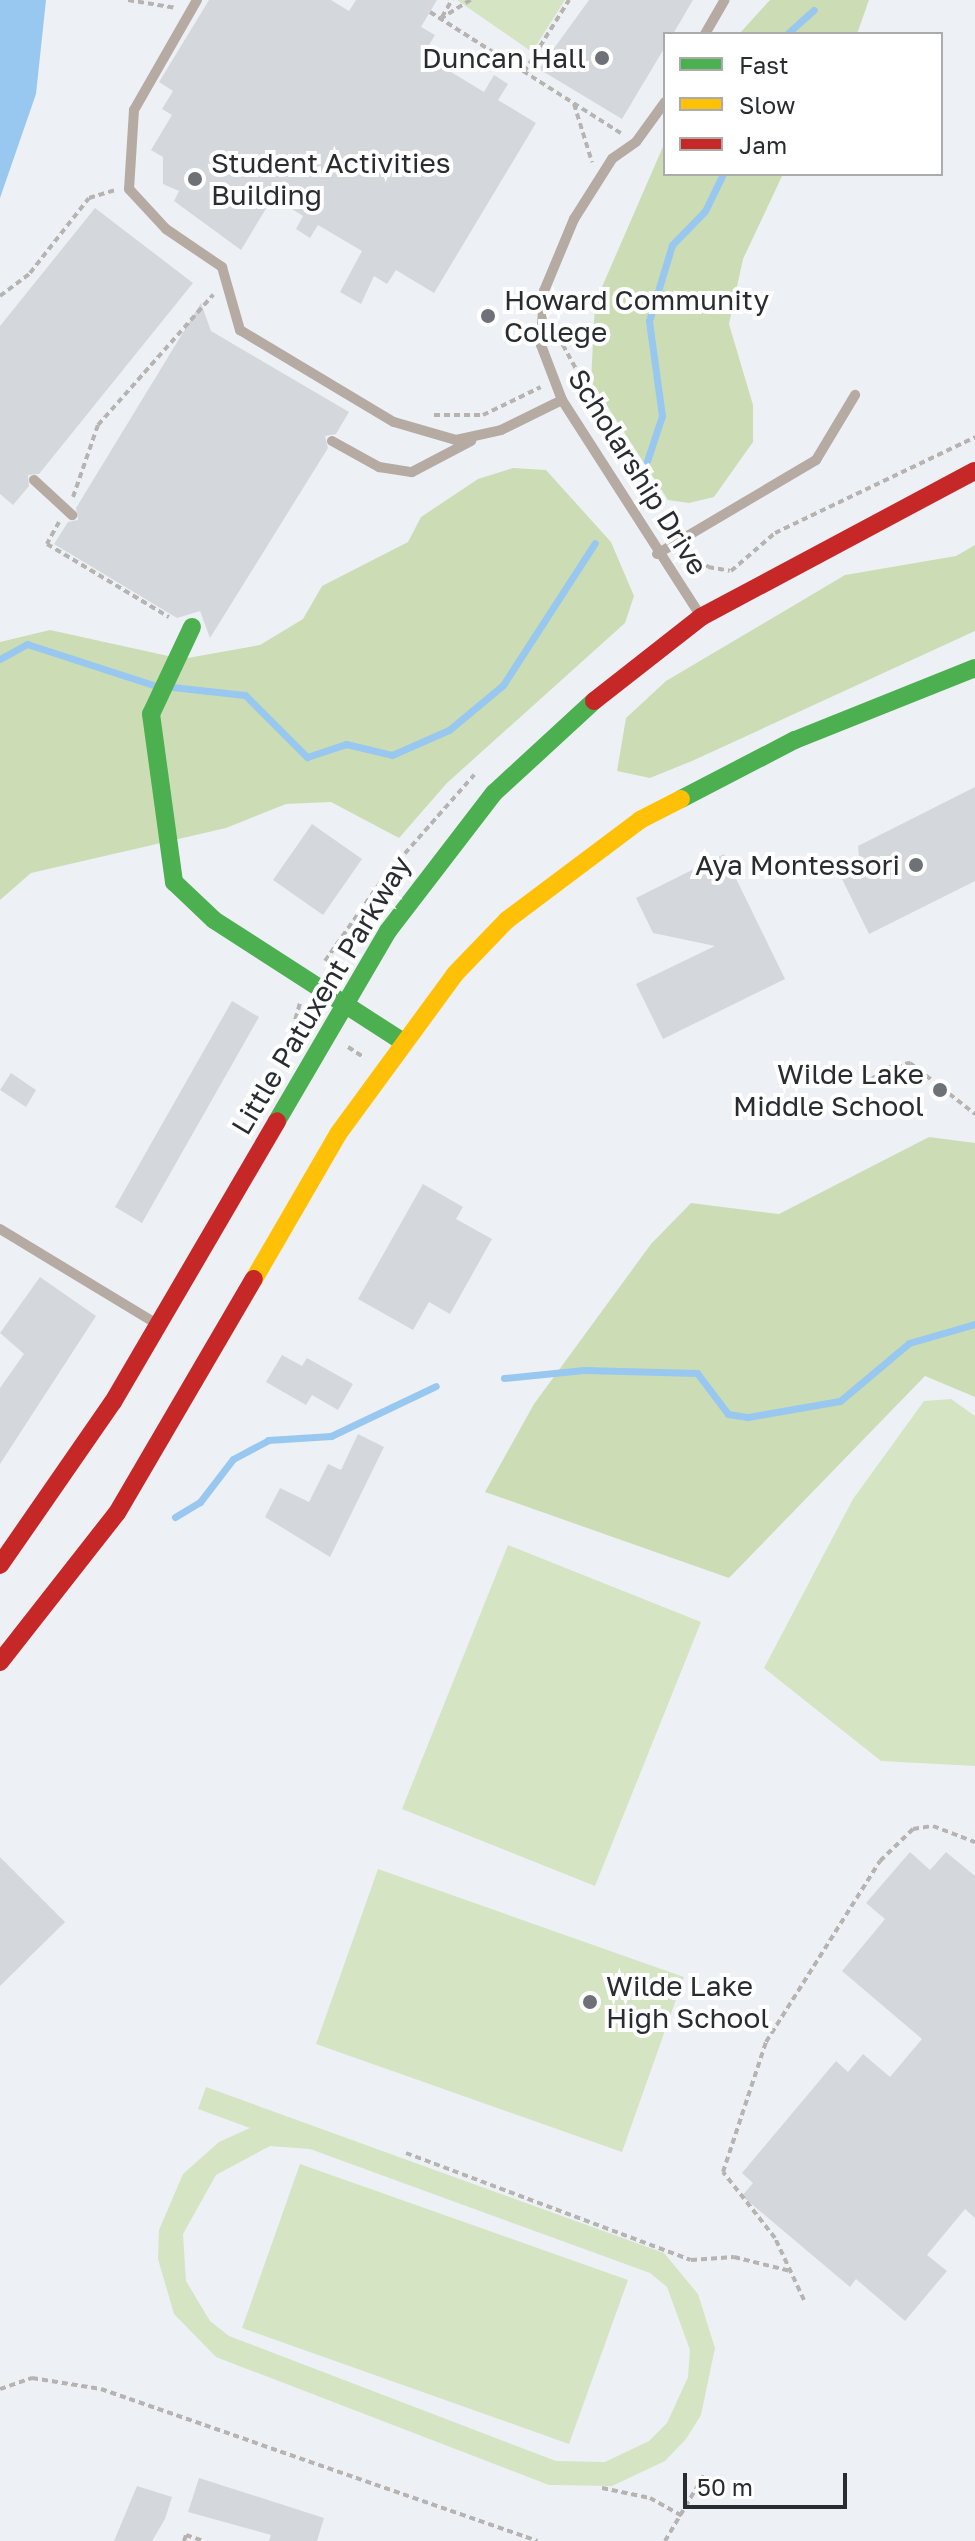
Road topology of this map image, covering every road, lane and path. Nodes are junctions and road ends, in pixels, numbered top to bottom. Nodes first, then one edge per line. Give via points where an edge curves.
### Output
1 (128, 0) edge
2 (197, 0) edge
3 (452, 0) edge
4 (470, 0) edge
5 (568, 0) edge
6 (725, 0) edge
7 (190, 11) junction
8 (430, 12) dead end
9 (440, 19) junction
10 (706, 32) edge
11 (524, 72) junction
12 (574, 104) junction
13 (663, 105) edge
14 (636, 142) junction
15 (598, 180) junction
16 (129, 189) junction
17 (226, 281) junction
18 (0, 296) edge
19 (558, 336) dead end
20 (533, 392) dead end
21 (855, 395) dead end
22 (562, 400) junction
23 (422, 412) dead end
24 (479, 436) junction
25 (975, 437) edge
26 (332, 441) dead end
27 (975, 471) edge
28 (34, 480) dead end
29 (69, 512) junction
30 (668, 528) dead end
31 (657, 554) junction
32 (695, 556) dead end
33 (701, 617) junction
34 (190, 631) joint
35 (975, 668) edge
36 (344, 1002) junction
37 (402, 1041) junction
38 (863, 1086) dead end
39 (975, 1114) edge
40 (0, 1229) edge
41 (158, 1325) junction
42 (0, 1565) edge
43 (0, 1662) edge
44 (975, 1842) edge
45 (406, 2153) dead end
46 (790, 2271) junction
47 (804, 2300) dead end
48 (0, 2389) edge
49 (704, 2475) dead end
50 (602, 2488) dead end
51 (683, 2516) junction
52 (184, 2541) edge
53 (203, 2541) edge
54 (537, 2541) edge
55 (665, 2541) edge

1 - 7 path
2 - 7 lane
3 - 9 path
4 - 9 path
5 - 11 path
6 - 10 lane
7 - 16 lane via 134,110
8 - 9 path
9 - 11 path
11 - 12 path
12 - 14 path
12 - 15 path
13 - 14 lane, Scholarship Drive
14 - 15 lane, Scholarship Drive
15 - 22 lane, Scholarship Drive via 574,219 542,304 541,345
16 - 17 lane via 166,229 222,267
16 - 18 path via 89,198 30,273
17 - 24 lane via 240,330 253,338 394,422 456,440
17 - 29 path via 98,425
19 - 30 path
20 - 23 path via 468,418
21 - 31 lane via 816,460
22 - 24 lane
22 - 31 lane, Scholarship Drive
24 - 26 lane via 412,472 379,467
25 - 32 path via 775,533 728,573
27 - 33 main road, Little Patuxent Parkway
28 - 29 lane
29 - 34 path via 47,544
31 - 33 lane, Scholarship Drive
33 - 36 main road, Little Patuxent Parkway via 617,680 494,793 439,856
34 - 36 main road via 151,714 165,831 184,897
35 - 37 main road via 795,740 640,820 507,920
36 - 37 main road
36 - 41 main road, Little Patuxent Parkway
37 - 43 main road via 338,1134 117,1513
38 - 39 path via 886,1068 910,1063
40 - 41 lane
41 - 42 main road, Little Patuxent Parkway via 61,1483
44 - 46 path via 933,1826 902,1840 880,1861 766,2042 723,2172
45 - 46 path via 691,2260 734,2257
46 - 47 path
48 - 54 path via 32,2378 101,2389
49 - 51 path
50 - 51 path via 650,2498
51 - 55 path
52 - 53 path

